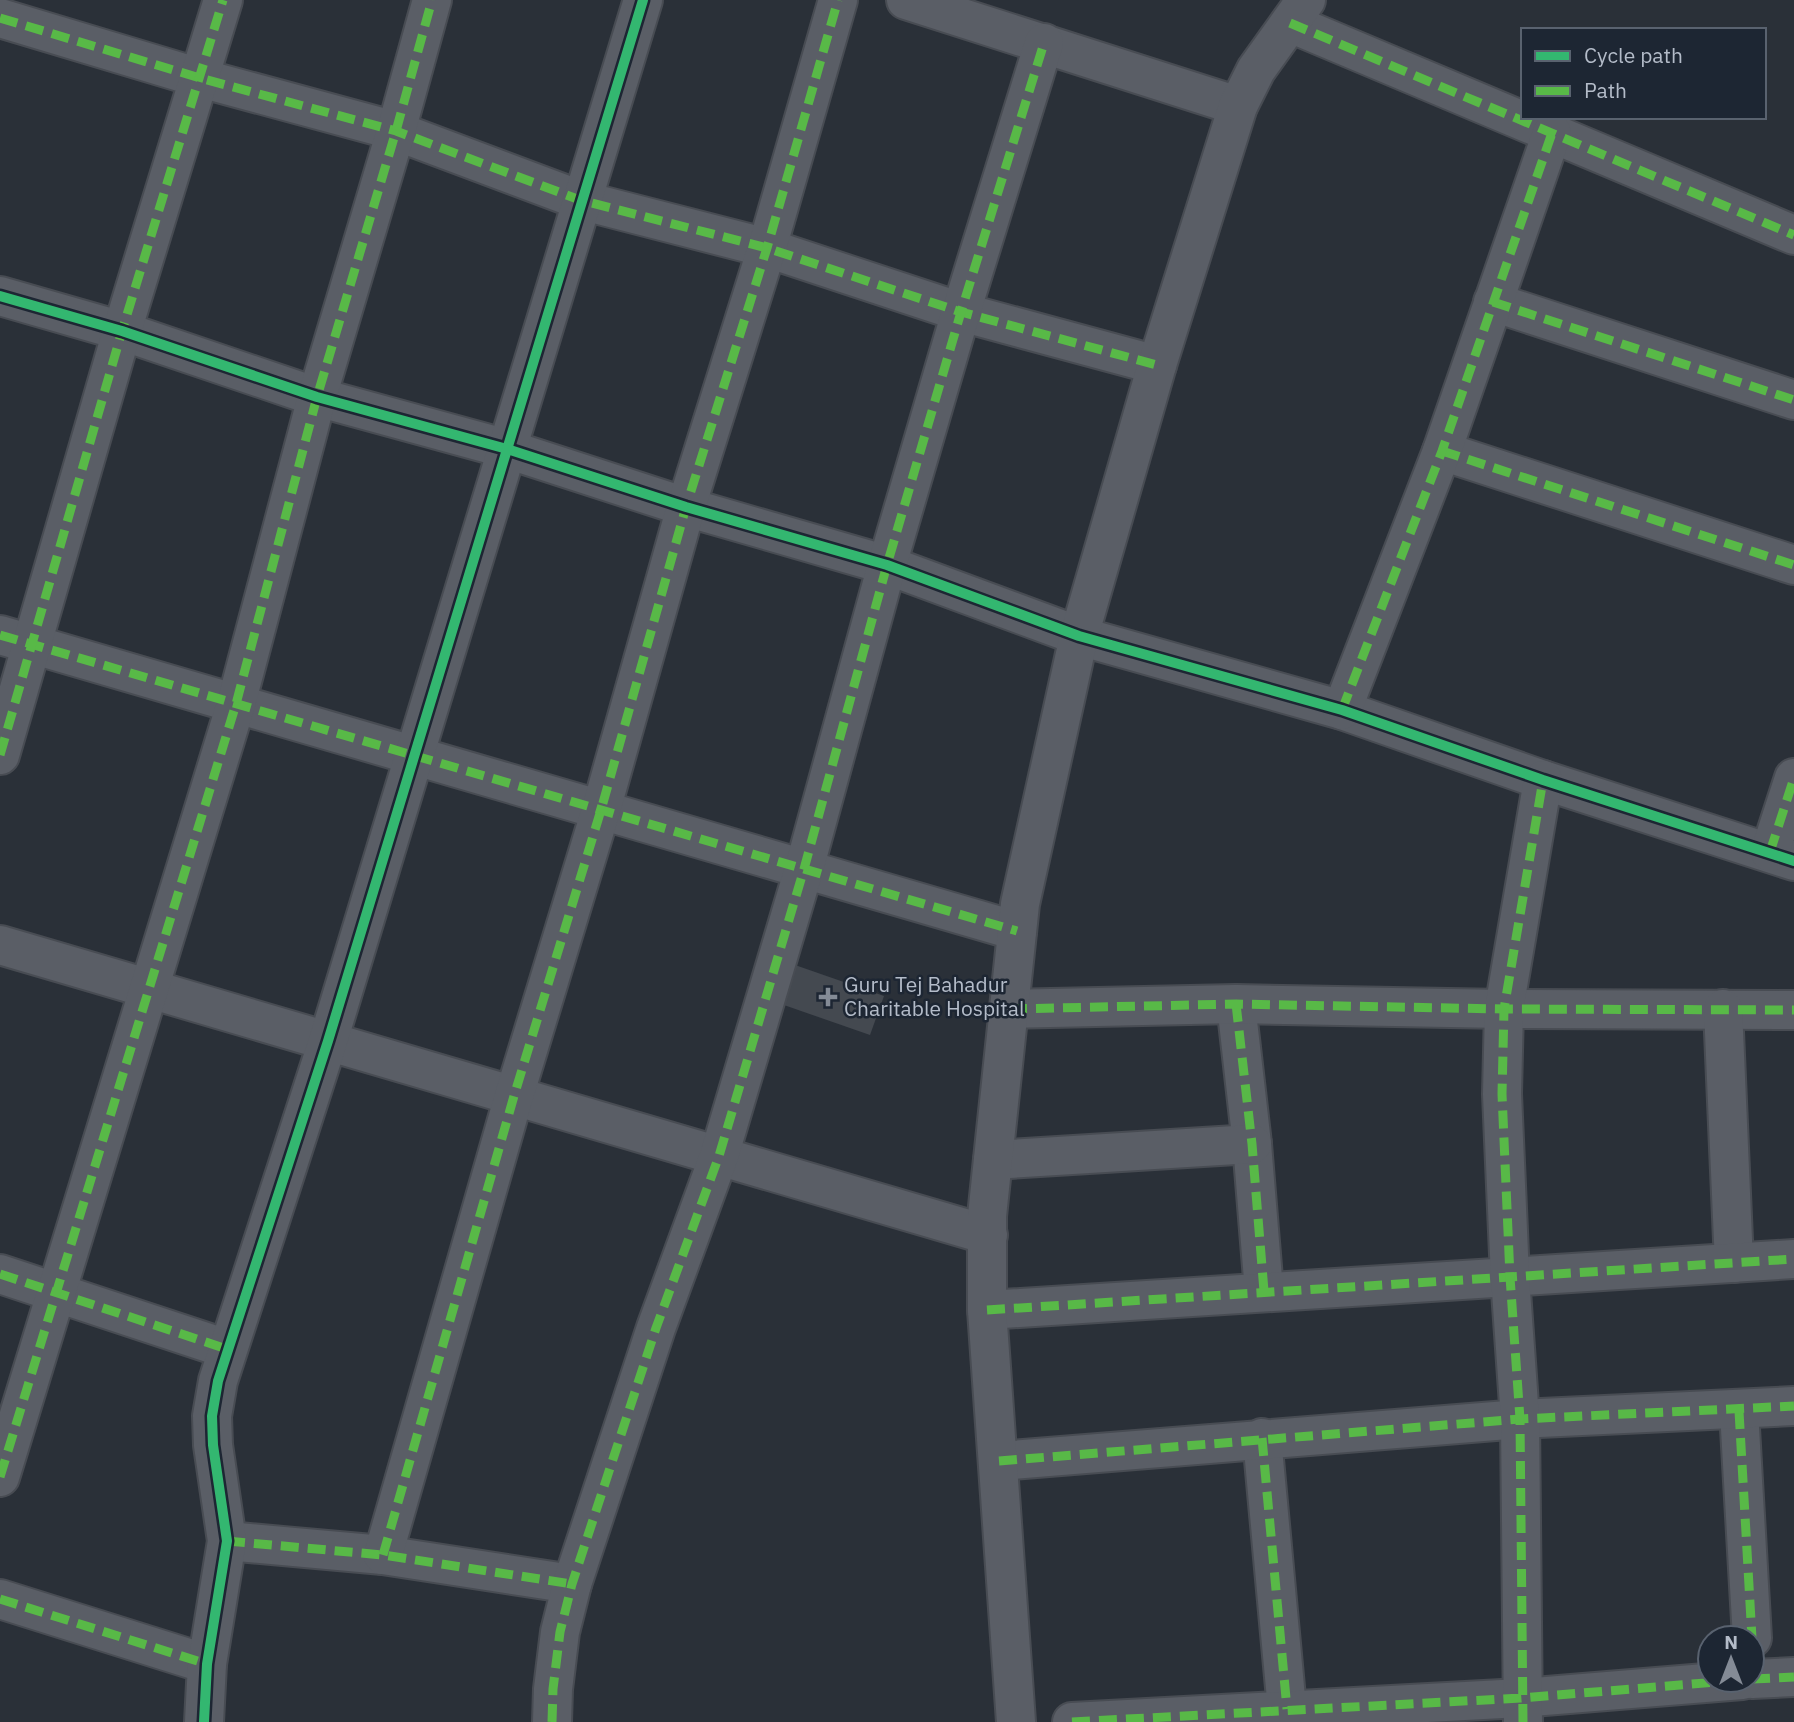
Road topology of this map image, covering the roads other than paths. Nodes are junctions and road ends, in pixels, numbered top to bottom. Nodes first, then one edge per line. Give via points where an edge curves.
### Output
1 (6, 0) edge
2 (223, 0) edge
3 (432, 0) edge
4 (643, 0) edge
5 (838, 0) edge
6 (906, 0) edge
7 (1298, 11) edge
8 (0, 19) edge
9 (1044, 43) junction
10 (200, 78) junction
11 (1238, 106) junction
12 (1521, 118) edge
13 (1523, 119) edge
14 (396, 131) junction
15 (1552, 133) junction
16 (580, 200) junction
17 (1794, 235) edge
18 (767, 248) junction
19 (0, 296) edge
20 (1493, 302) junction
21 (961, 312) junction
22 (122, 331) junction
23 (1157, 365) junction
24 (317, 397) junction
25 (1794, 400) edge
26 (507, 449) junction
27 (1442, 451) junction
28 (686, 507) junction
29 (887, 565) junction
30 (1794, 565) edge
31 (1079, 636) junction
32 (16, 640) edge
33 (236, 704) junction
34 (1342, 710) junction
35 (0, 755) edge
36 (414, 756) junction
37 (1794, 778) edge
38 (1543, 780) junction
39 (601, 810) junction
40 (1782, 856) edge
41 (804, 869) junction
42 (1017, 930) junction
43 (0, 945) edge
44 (150, 989) junction
45 (1236, 1004) junction
46 (1009, 1009) junction
47 (1504, 1009) junction
48 (1723, 1009) junction
49 (1794, 1010) edge
50 (328, 1041) junction
51 (514, 1096) junction
52 (1252, 1144) junction
53 (719, 1156) junction
54 (993, 1160) junction
55 (988, 1235) junction
56 (1794, 1259) edge
57 (1734, 1263) junction
58 (0, 1274) edge
59 (1510, 1277) junction
60 (1265, 1291) junction
61 (57, 1292) junction
62 (987, 1310) junction
63 (227, 1349) junction
64 (1794, 1406) edge
65 (1739, 1410) junction
66 (1520, 1419) junction
67 (1262, 1438) junction
68 (999, 1461) junction
69 (0, 1477) edge
70 (227, 1541) junction
71 (383, 1555) junction
72 (572, 1584) junction
73 (0, 1599) edge
74 (1751, 1624) edge
75 (207, 1664) junction
76 (1766, 1673) edge
77 (1794, 1677) edge
78 (1696, 1680) edge
79 (1287, 1709) junction
80 (1522, 1710) edge
81 (204, 1722) edge
82 (552, 1722) edge
83 (1016, 1722) edge
84 (1072, 1722) edge

1 - 8 street
2 - 10 street
3 - 14 street
4 - 16 street
5 - 18 street
6 - 9 street
7 - 11 street via 1256,70
7 - 12 street
8 - 10 street
9 - 11 street
9 - 21 street
10 - 14 street
10 - 22 street
11 - 23 street
13 - 15 street
14 - 16 street
14 - 24 street
15 - 17 street
15 - 20 street
16 - 18 street
16 - 26 street
18 - 21 street
18 - 28 street
19 - 22 street
20 - 25 street
20 - 27 street
21 - 23 street
21 - 29 street
22 - 24 street
22 - 32 street
23 - 31 street
24 - 26 street
24 - 33 street
26 - 28 street
26 - 36 street
27 - 30 street
27 - 34 street
28 - 29 street
28 - 39 street
29 - 31 street
29 - 41 street
31 - 34 street
31 - 42 street
32 - 33 street
32 - 35 street
33 - 36 street
33 - 44 street
34 - 38 street
36 - 39 street
36 - 50 street
37 - 40 street
38 - 40 street
38 - 47 street
39 - 41 street
39 - 51 street
41 - 42 street
41 - 53 street
42 - 46 street
43 - 44 street
44 - 50 street
44 - 61 street
45 - 46 street
45 - 47 street
45 - 52 street
46 - 54 street
47 - 48 street
47 - 59 street via 1502,1094
48 - 49 street
48 - 57 street
50 - 51 street
50 - 63 street
51 - 53 street
51 - 71 street
52 - 54 street
52 - 60 street
53 - 55 street
53 - 72 street via 656,1328
54 - 55 street
55 - 62 street
56 - 57 street
57 - 59 street
58 - 61 street
59 - 60 street
59 - 66 street
60 - 62 street
61 - 63 street
61 - 69 street
62 - 68 street
63 - 70 street via 212,1416
64 - 65 street
65 - 66 street
65 - 74 street
66 - 67 street
66 - 80 street
67 - 68 street
67 - 79 street
68 - 83 street
70 - 71 street
70 - 75 street
71 - 72 street
72 - 82 street via 560,1632
73 - 75 street
75 - 81 street
76 - 77 street
78 - 80 street
79 - 80 street
79 - 84 street

